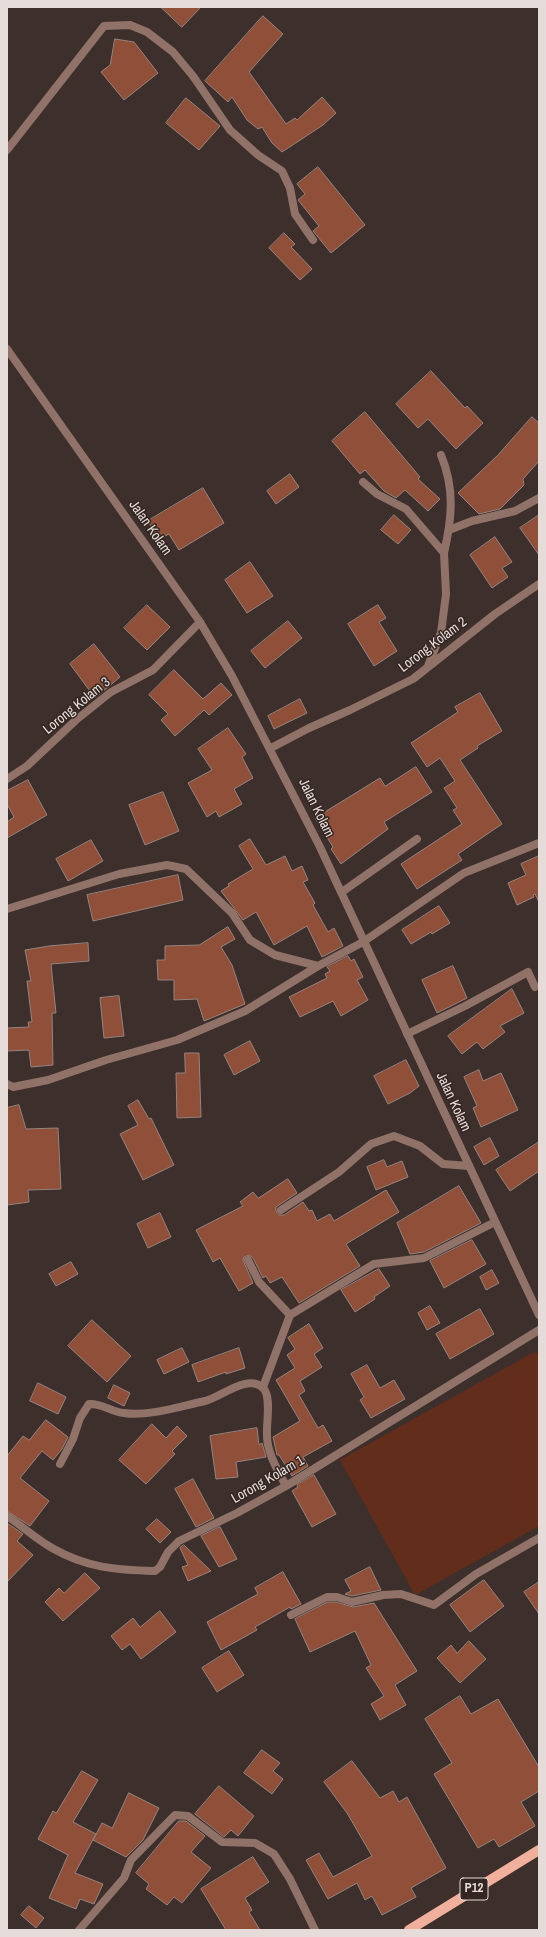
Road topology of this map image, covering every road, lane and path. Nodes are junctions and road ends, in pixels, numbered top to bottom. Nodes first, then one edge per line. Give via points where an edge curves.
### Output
1 (7, 150) edge
2 (313, 240) dead end
3 (7, 349) edge
4 (441, 455) dead end
5 (363, 482) dead end
6 (539, 498) edge
7 (449, 530) junction
8 (444, 553) junction
9 (539, 584) edge
10 (200, 622) junction
11 (427, 669) junction
12 (271, 748) junction
13 (7, 779) edge
14 (417, 839) dead end
15 (539, 843) edge
16 (342, 892) junction
17 (7, 909) edge
18 (363, 942) junction
19 (318, 966) junction
20 (535, 987) dead end
21 (407, 1034) junction
22 (7, 1084) edge
23 (469, 1166) junction
24 (281, 1210) dead end
25 (495, 1222) junction
26 (248, 1260) dead end
27 (290, 1315) junction
28 (539, 1315) edge
29 (539, 1330) edge
30 (263, 1387) junction
31 (60, 1464) dead end
32 (286, 1486) junction
33 (7, 1516) edge
34 (539, 1538) edge
35 (291, 1615) dead end
36 (539, 1850) edge
37 (79, 1930) edge
38 (315, 1930) edge
39 (409, 1930) edge

1 - 2 street via 104,26 130,24 148,32 173,52 230,130 258,155 282,171 290,188 295,214
3 - 10 street, Jalan Kolam
4 - 7 street via 448,472 451,494
5 - 8 street via 377,494 406,509
6 - 7 street via 515,511 472,521
7 - 8 street
8 - 11 street via 446,594 441,633
9 - 11 street, Lorong Kolam 2 via 496,614
10 - 12 street, Jalan Kolam
10 - 13 street, Lorong Kolam 3 via 153,670 112,692 76,720 27,766
11 - 12 street, Lorong Kolam 2 via 413,679
12 - 16 street, Jalan Kolam
14 - 16 street
15 - 18 street via 464,873
16 - 18 street, Jalan Kolam
17 - 19 street via 120,874 167,864 186,869 232,913 250,940 275,955
18 - 19 street
18 - 21 street, Jalan Kolam
19 - 22 street via 245,1011 177,1040 48,1080 13,1087
20 - 21 street via 528,972
21 - 23 street, Jalan Kolam
23 - 24 street via 443,1164 420,1146 394,1136 371,1144 339,1172
23 - 25 street, Jalan Kolam
25 - 27 street via 424,1258 374,1264
25 - 28 street, Jalan Kolam
26 - 27 street via 259,1282
27 - 30 street
29 - 32 street, Lorong Kolam 1
30 - 31 street via 251,1383 232,1388 211,1400 148,1412 124,1414 97,1404 89,1404 80,1418
30 - 32 street via 268,1396 267,1437 271,1456
32 - 33 street, Lorong Kolam 1 via 237,1514 179,1541 155,1571 91,1566 51,1548
34 - 35 street via 476,1574 434,1605 401,1594 352,1602 338,1597 327,1597
36 - 39 main road, P12
37 - 38 street via 124,1878 131,1860 175,1815 188,1816 222,1842 255,1843 274,1854 290,1879

